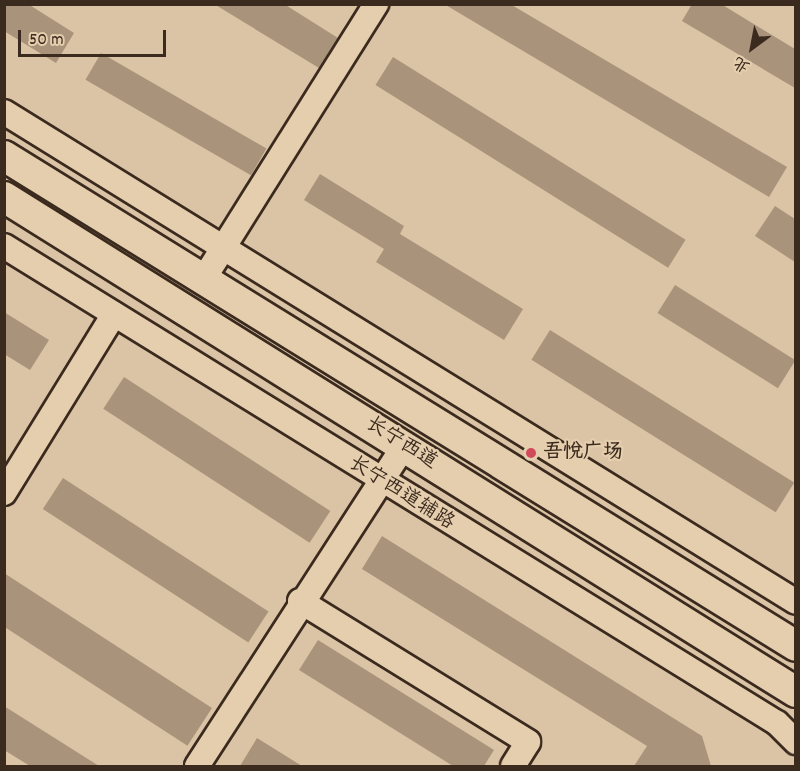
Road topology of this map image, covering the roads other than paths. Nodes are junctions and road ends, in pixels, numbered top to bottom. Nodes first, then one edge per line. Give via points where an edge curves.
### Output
1 (376, 4) edge
2 (4, 112) edge
3 (4, 156) edge
4 (4, 197) edge
5 (4, 246) edge
6 (226, 247) junction
7 (203, 280) junction
8 (114, 314) junction
9 (404, 446) junction
10 (382, 482) junction
11 (4, 493) edge
12 (300, 601) junction
13 (795, 602) edge
14 (795, 646) edge
15 (795, 692) edge
16 (795, 742) edge
17 (197, 766) edge
18 (513, 766) edge

1 - 6 street
2 - 6 street
3 - 7 main road, 长宁西道
4 - 9 main road, 长宁西道
5 - 8 street, 长宁西道辅路
6 - 7 street
6 - 13 street
7 - 14 main road, 长宁西道
8 - 10 street, 长宁西道辅路
8 - 11 street
9 - 10 street
9 - 15 main road, 长宁西道
10 - 12 street
10 - 16 street, 长宁西道辅路 via 777,723
12 - 17 street
12 - 18 street via 528,742

